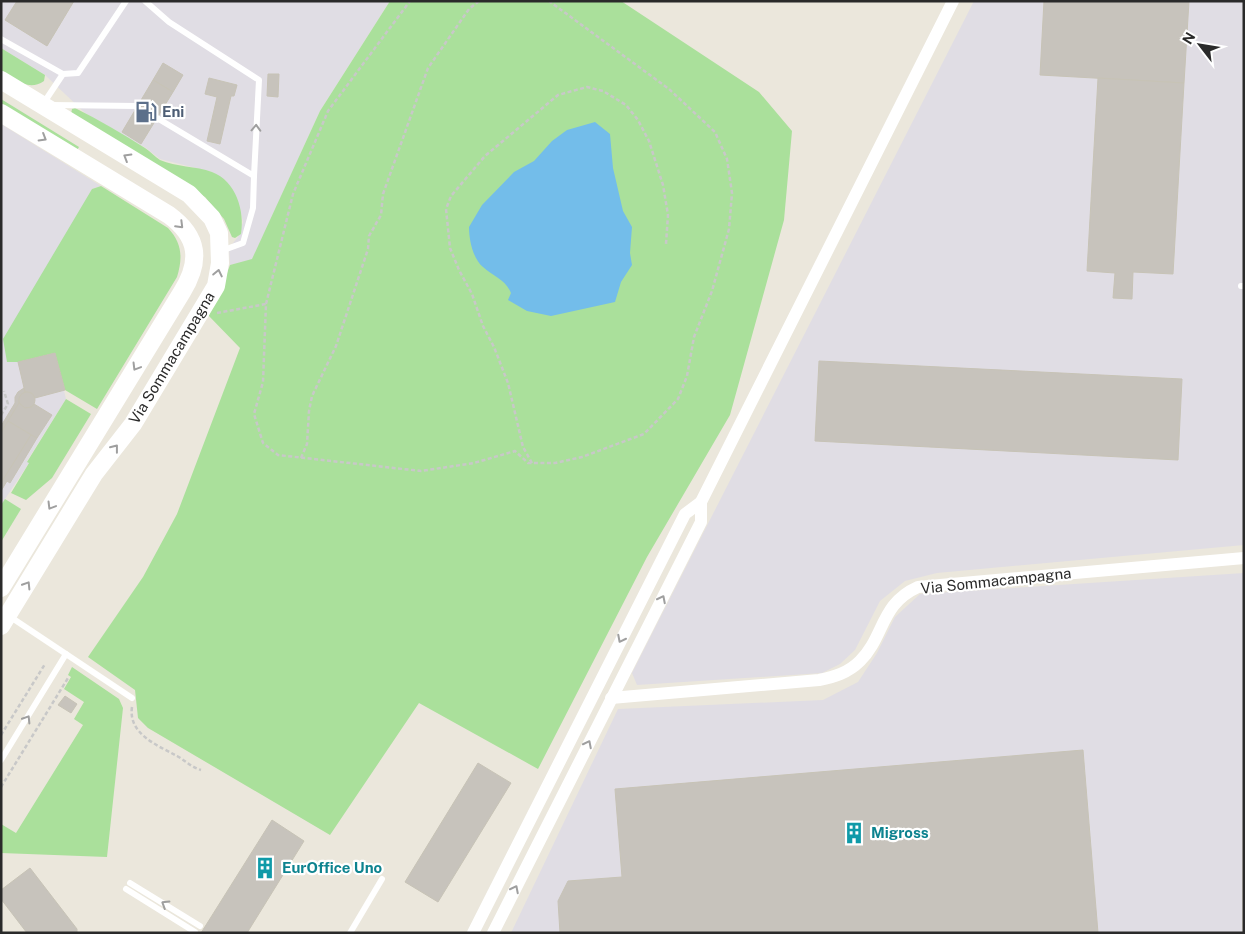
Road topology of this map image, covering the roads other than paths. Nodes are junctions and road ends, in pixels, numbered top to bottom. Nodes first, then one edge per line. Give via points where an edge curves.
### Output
1 (126, 1) edge
2 (144, 1) edge
3 (953, 1) edge
4 (1, 39) edge
5 (63, 74) junction
6 (5, 83) edge
7 (42, 105) junction
8 (137, 106) dead end
9 (1, 113) edge
10 (157, 118) dead end
11 (92, 168) junction
12 (254, 176) junction
13 (221, 251) junction
14 (701, 502) junction
15 (1244, 558) edge
16 (1, 588) edge
17 (5, 621) edge
18 (66, 654) junction
19 (132, 698) road end
20 (611, 698) junction
21 (1, 760) edge
22 (382, 879) dead end
23 (130, 883) dead end
24 (126, 889) dead end
25 (200, 926) dead end
26 (195, 932) edge
27 (350, 933) edge
28 (473, 933) edge
29 (494, 933) edge

1 - 5 lane via 78,73
12 -> 2 lane via 258,80 169,22
3 - 14 street
4 - 5 lane
5 - 7 lane
6 - 7 street, Via Sommacampagna
6 - 11 street via 48,121 89,147 95,158
7 - 8 lane
13 -> 7 street, Via Sommacampagna via 216,225 199,203
9 -> 11 street, Via Sommacampagna
10 - 12 lane
11 -> 16 street, Via Sommacampagna via 183,227 194,248 193,270
12 - 13 lane via 252,208 242,243
17 -> 13 street, Via Sommacampagna via 94,474 133,424 204,307 216,286
20 -> 14 street via 701,522
14 -> 28 street via 685,514
15 - 20 street, Via Sommacampagna via 918,587 894,603 860,661 840,675 818,680
17 - 18 lane
18 - 19 lane
21 -> 18 lane
29 -> 20 street
22 - 27 lane
25 -> 23 lane
24 - 26 lane

